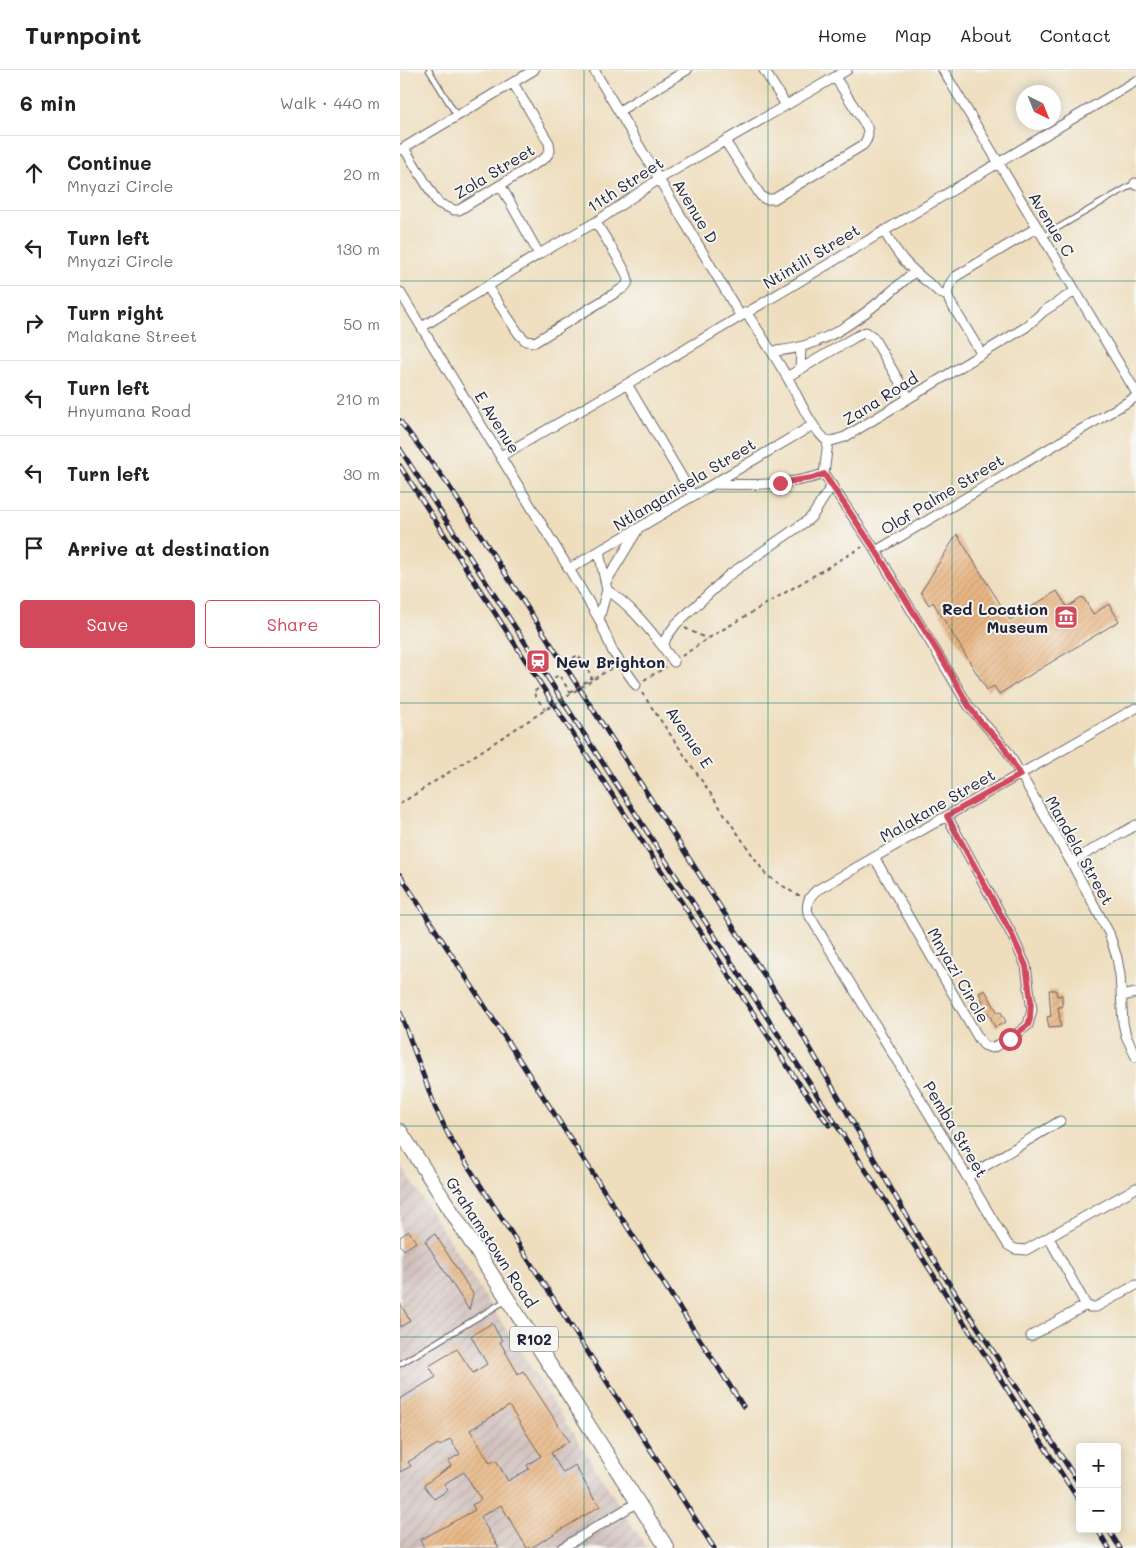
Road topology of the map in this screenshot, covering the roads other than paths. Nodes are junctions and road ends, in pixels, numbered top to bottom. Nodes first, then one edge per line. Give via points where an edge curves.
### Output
1 (429, 70) edge
2 (534, 70) edge
3 (594, 70) edge
4 (764, 70) edge
5 (847, 70) edge
6 (943, 70) edge
7 (685, 71) edge
8 (836, 77) junction
9 (1136, 81) edge
10 (513, 83) junction
11 (786, 105) junction
12 (619, 111) junction
13 (457, 116) junction
14 (725, 141) junction
15 (402, 149) edge
16 (999, 162) junction
17 (659, 179) junction
18 (1136, 183) edge
19 (501, 186) junction
20 (596, 222) junction
21 (1036, 228) junction
22 (884, 230) junction
23 (1042, 237) junction
24 (540, 254) junction
25 (914, 272) junction
26 (487, 286) junction
27 (1075, 291) junction
28 (400, 292) edge
29 (948, 295) junction
30 (743, 313) junction
31 (422, 327) junction
32 (801, 348) junction
33 (771, 351) junction
34 (981, 353) junction
35 (800, 369) junction
36 (787, 377) junction
37 (627, 384) junction
38 (1135, 391) edge
39 (909, 398) junction
40 (813, 425) junction
41 (828, 442) junction
42 (501, 456) junction
43 (824, 474) junction
44 (712, 484) junction
45 (832, 485) junction
46 (693, 496) junction
47 (639, 529) junction
48 (876, 551) junction
49 (599, 552) junction
50 (569, 569) junction
51 (607, 586) junction
52 (599, 619) junction
53 (663, 647) junction
54 (674, 662) road end
55 (636, 685) road end
56 (1136, 708) edge
57 (1020, 775) junction
58 (947, 816) junction
59 (1136, 825) edge
60 (874, 857) junction
61 (1071, 862) junction
62 (809, 899) joint
63 (1136, 993) edge
64 (1122, 996) junction
65 (1136, 1057) edge
66 (1060, 1121) dead end
67 (400, 1131) edge
68 (967, 1177) junction
69 (1136, 1188) edge
70 (1049, 1238) junction
71 (1136, 1285) edge
72 (508, 1299) junction
73 (1086, 1304) junction
74 (1031, 1336) dead end
75 (400, 1364) edge
76 (638, 1502) junction
77 (562, 1548) edge
78 (667, 1548) edge

1 - 13 lane
2 - 10 street
3 - 12 street, Avenue D
4 - 11 street
5 - 8 street, 11th Street
6 - 16 street, Avenue C
7 - 12 street
8 - 11 street, 11th Street
8 - 14 street via 867,127 867,140 864,145 774,199 761,196
9 - 16 street, Ntintili Street
10 - 13 street
10 - 19 street, Zola Street via 549,143 550,151 545,158
11 - 14 street, 11th Street
12 - 17 street, Avenue D
13 - 15 street
14 - 17 street, 11th Street
15 - 19 street, Zola Street via 438,202 448,209 459,210
16 - 21 street, Avenue C
16 - 22 street, Ntintili Street
17 - 20 street, 11th Street
17 - 30 street, Avenue D
18 - 23 lane
19 - 24 street
20 - 24 street, 11th Street
20 - 26 street via 626,272 627,283 562,327 535,342 526,341
21 - 23 street, Avenue C
21 - 29 street via 955,277
22 - 25 street via 899,257
22 - 30 street, Ntintili Street
23 - 27 street, Avenue C
24 - 26 street, 11th Street
25 - 29 street via 940,293
25 - 32 street via 866,313
26 - 31 street, 11th Street
27 - 34 street, Zana Road via 1044,311 1026,328
27 - 38 street, Avenue C
28 - 31 street, E Avenue
29 - 34 street
30 - 33 street
30 - 37 street, Ntintili Street
31 - 42 street, E Avenue
32 - 33 street
32 - 35 street
33 - 36 street
34 - 39 street, Zana Road
35 - 36 street
35 - 39 street via 866,332 873,337
36 - 40 street
37 - 42 street, Ntintili Street
37 - 46 street
38 - 48 street, Olof Palme Street
39 - 41 street, Zana Road via 845,437
40 - 41 street
40 - 44 street, Ntlanganisela Street
41 - 43 street
42 - 50 street, E Avenue
43 - 44 street via 758,485
43 - 45 street, Mandela Street
44 - 46 street, Ntlanganisela Street
45 - 48 street, Mandela Street
45 - 53 street via 808,520 728,575 676,624
46 - 47 street, Ntlanganisela Street
47 - 49 street, Ntlanganisela Street
47 - 51 street
48 - 57 street, Mandela Street via 968,705 1002,744
49 - 50 street, Ntlanganisela Street
49 - 51 street
50 - 52 street
51 - 52 street
51 - 53 street via 635,612
52 - 55 street via 614,652
53 - 54 street
56 - 57 street, Malakane Street
57 - 58 street, Malakane Street
57 - 61 street, Mandela Street
58 - 60 street, Malakane Street
58 - 60 street, Mnyazi Circle via 1026,966 1030,1019 1028,1025 1010,1039 992,1048 979,1039
59 - 61 street
60 - 62 street, Malakane Street via 817,890
61 - 64 street, Mandela Street via 1109,933 1117,958
62 - 68 street, Pemba Street via 808,913
63 - 64 street
64 - 65 street, Mandela Street via 1126,1036
66 - 68 street
67 - 72 main road, Grahamstown Road / R102
68 - 70 street, Pemba Street via 1008,1245 1026,1250
69 - 70 street, Pemba Street
70 - 73 street
71 - 73 street via 1096,1307
72 - 75 lane
72 - 76 main road, Grahamstown Road / R102
73 - 74 street
76 - 77 street
76 - 78 main road, Grahamstown Road / R102

